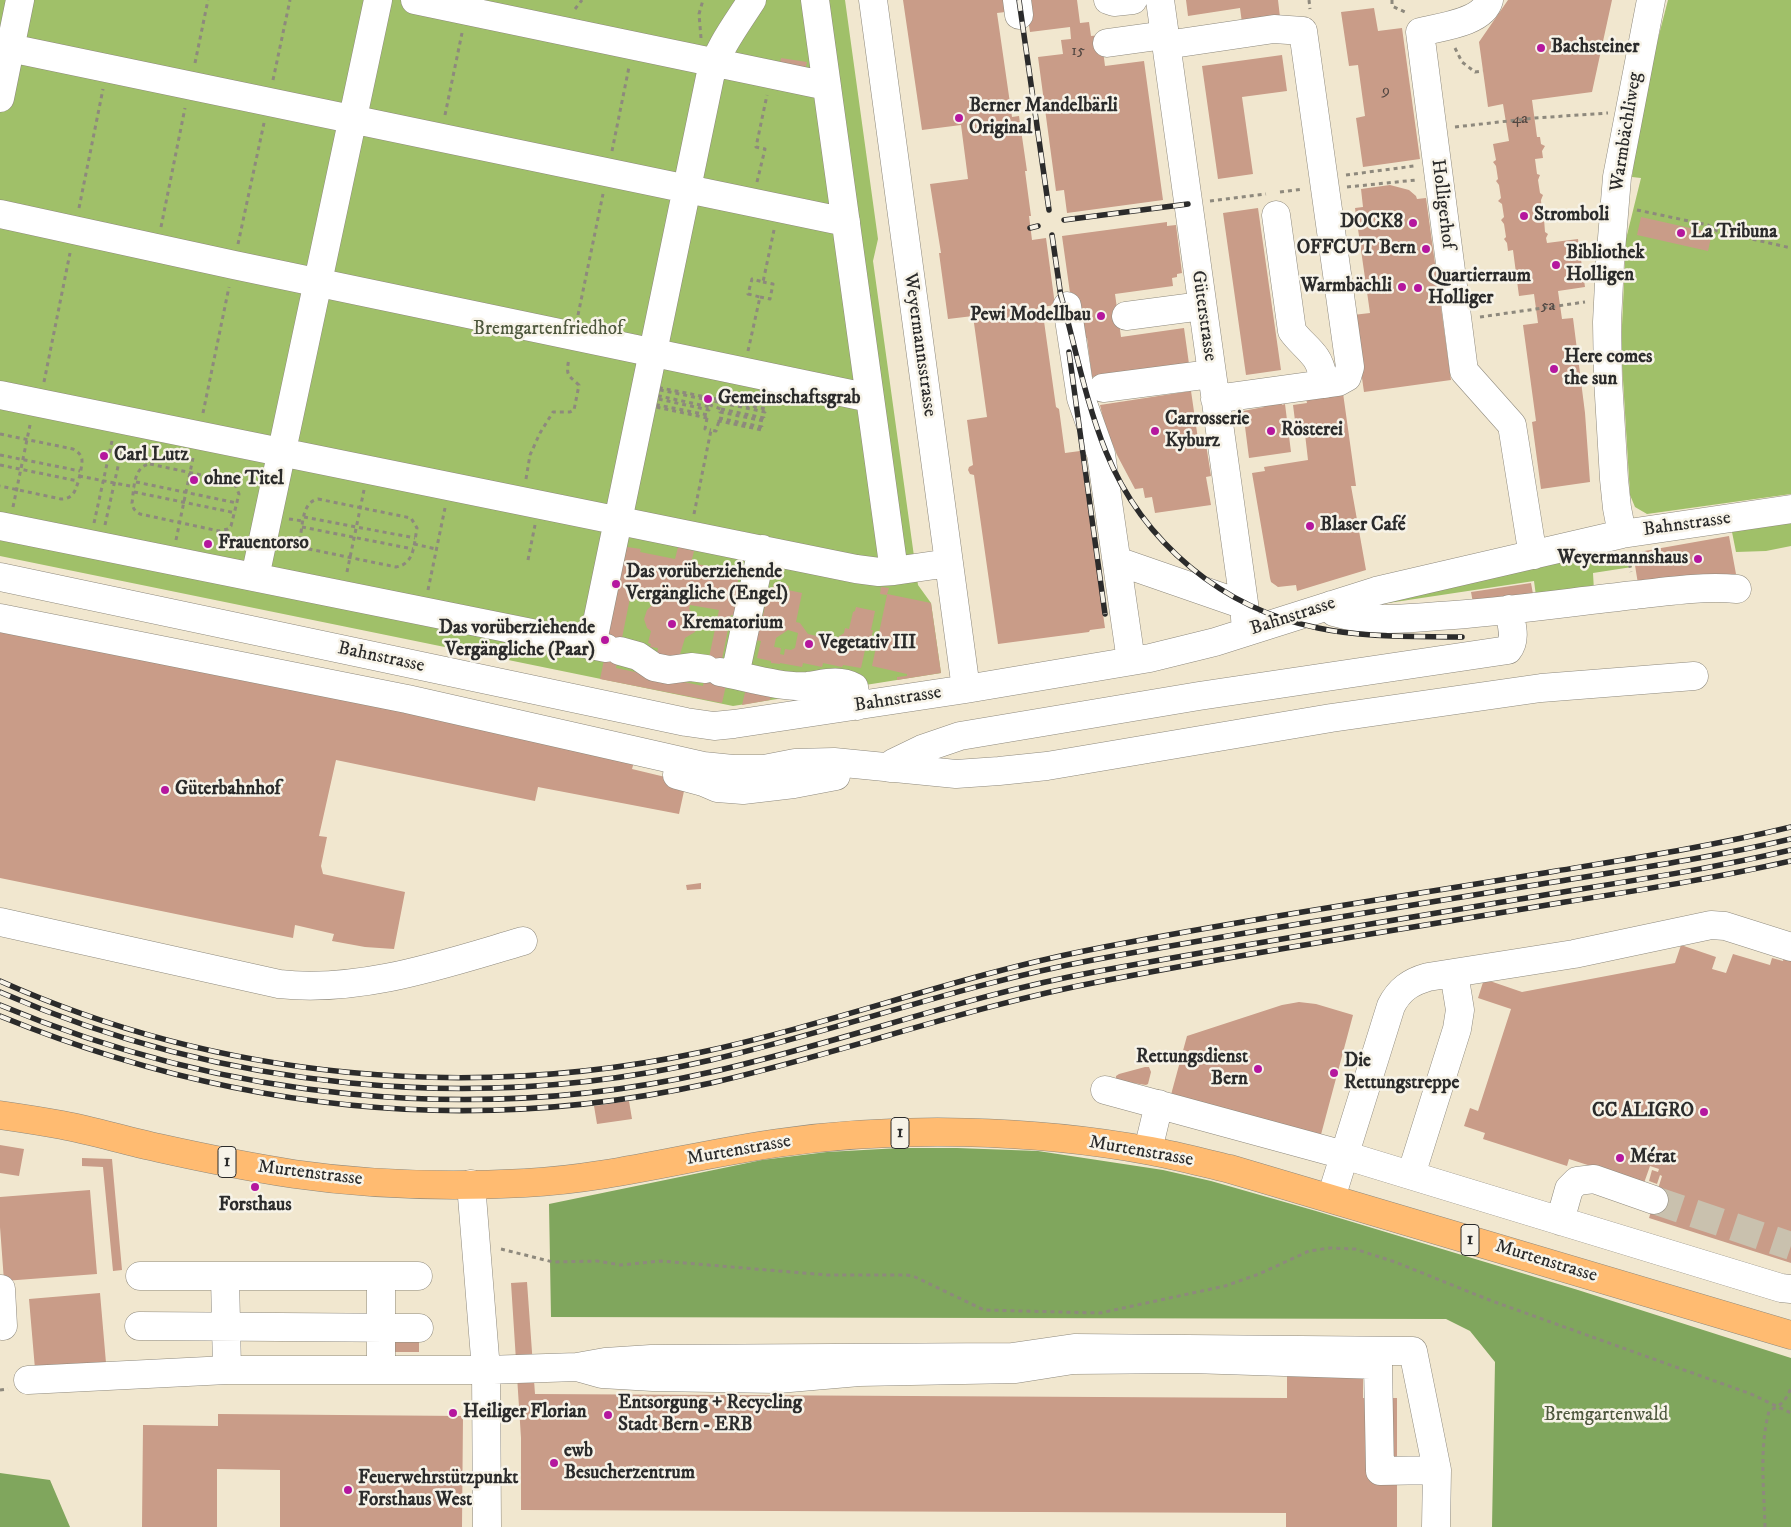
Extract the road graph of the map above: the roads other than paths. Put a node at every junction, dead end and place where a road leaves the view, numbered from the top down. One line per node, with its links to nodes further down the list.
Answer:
1 (20, 0): 14 (street)
2 (378, 0): 18 (street)
3 (415, 0): 15 (street)
4 (752, 0): 15 (street)
5 (816, 0): 16 (street)
6 (872, 0): 41 (street, Weyermannsstrasse)
7 (1108, 0): 8 (street)
8 (1133, 0)
9 (1160, 0): 12 (street, Güterstrasse)
10 (1488, 0): 39 (street, Holligerhof)
11 (1651, 0): 37 (street, Warmbächliweg)
12 (1166, 40): 13 (street); 25 (street, Güterstrasse); 28 (street)
13 (1107, 42)
14 (5, 47): 17 (street); 18 (street)
15 (714, 62): 16 (street); 19 (street)
16 (827, 86): 22 (street)
17 (0, 98)
18 (352, 120): 19 (street); 23 (street)
19 (686, 189): 22 (street); 27 (street)
20 (0, 214): 23 (street)
21 (1276, 215): 28 (street)
22 (846, 222): 32 (street)
23 (318, 281): 27 (street); 33 (street)
24 (1067, 306): 40 (street)
25 (1202, 306): 26 (street); 29 (street, Güterstrasse)
26 (1126, 316)
27 (653, 351): 32 (street); 35 (street)
28 (1325, 384): 29 (street)
29 (1213, 386): 30 (street); 47 (street, Güterstrasse)
30 (1103, 388)
31 (0, 395): 33 (street)
32 (870, 398): 42 (street)
33 (282, 452): 35 (street); 44 (street)
34 (1791, 509): 37 (street, Bahnstrasse)
35 (618, 521): 38 (street); 53 (street)
36 (4, 527): 44 (street)
37 (1625, 544): 39 (street, Bahnstrasse)
38 (762, 549): 42 (street); 56 (street)
39 (1534, 555): 48 (street, Bahnstrasse)
40 (1117, 560): 47 (street); 55 (street)
41 (949, 563): 42 (street); 58 (street, Weyermannsstrasse)
42 (894, 571)
43 (0, 577): 46 (street, Bahnstrasse)
44 (255, 577): 53 (street)
45 (1737, 589): 49 (street)
46 (58, 590): 51 (street); 54 (street, Bahnstrasse)
47 (1244, 605): 52 (street, Güterstrasse)
48 (1331, 605): 49 (street); 52 (street, Bahnstrasse)
49 (1509, 609): 63 (street)
50 (0, 618): 51 (street)
51 (51, 628): 59 (street)
52 (1246, 632): 55 (street, Bahnstrasse)
53 (606, 648): 56 (street)
54 (376, 657): 59 (street); 60 (street, Bahnstrasse)
55 (1130, 662): 58 (street, Bahnstrasse)
56 (720, 672): 61 (street)
57 (1694, 676): 63 (street)
58 (966, 689): 61 (street, Bahnstrasse)
59 (369, 692): 62 (street)
60 (616, 706): 61 (street, Bahnstrasse); 62 (street)
61 (857, 706)
62 (607, 744): 63 (street)
63 (890, 768)
64 (0, 922): 65 (street)
65 (523, 941)
66 (1791, 947): 67 (street)
67 (1454, 973): 74 (street); 75 (street)
68 (1105, 1090): 70 (street)
69 (0, 1095): 72 (main road, Murtenstrasse / 1)
70 (1159, 1104): 73 (street); 74 (street)
71 (0, 1115): 72 (main road, Murtenstrasse / 1)
72 (64, 1125): 76 (main road, Murtenstrasse / 1)
73 (1148, 1150): 76 (main road, Murtenstrasse / 1); 77 (main road, Murtenstrasse / 1)
74 (1344, 1155): 75 (street); 77 (street)
75 (1411, 1175): 79 (street)
76 (471, 1184): 94 (street)
77 (1330, 1198): 91 (main road, Murtenstrasse / 1)
78 (1654, 1200): 79 (street)
79 (1560, 1221): 84 (street)
80 (140, 1276): 81 (street)
81 (226, 1276): 82 (street); 88 (street)
82 (381, 1276): 83 (street); 89 (street)
83 (418, 1276)
84 (1791, 1288)
85 (1, 1289): 86 (street)
86 (3, 1326)
87 (139, 1326): 88 (street)
88 (226, 1326): 89 (street); 92 (street)
89 (381, 1328): 90 (street); 93 (street)
90 (419, 1328)
91 (1791, 1335)
92 (227, 1370): 93 (street); 96 (street)
93 (381, 1370): 94 (street)
94 (486, 1370): 95 (street); 98 (street)
95 (589, 1371): 97 (street); 97 (street)
96 (28, 1380)
97 (1436, 1470): 99 (street)
98 (487, 1527)
99 (1436, 1527)

